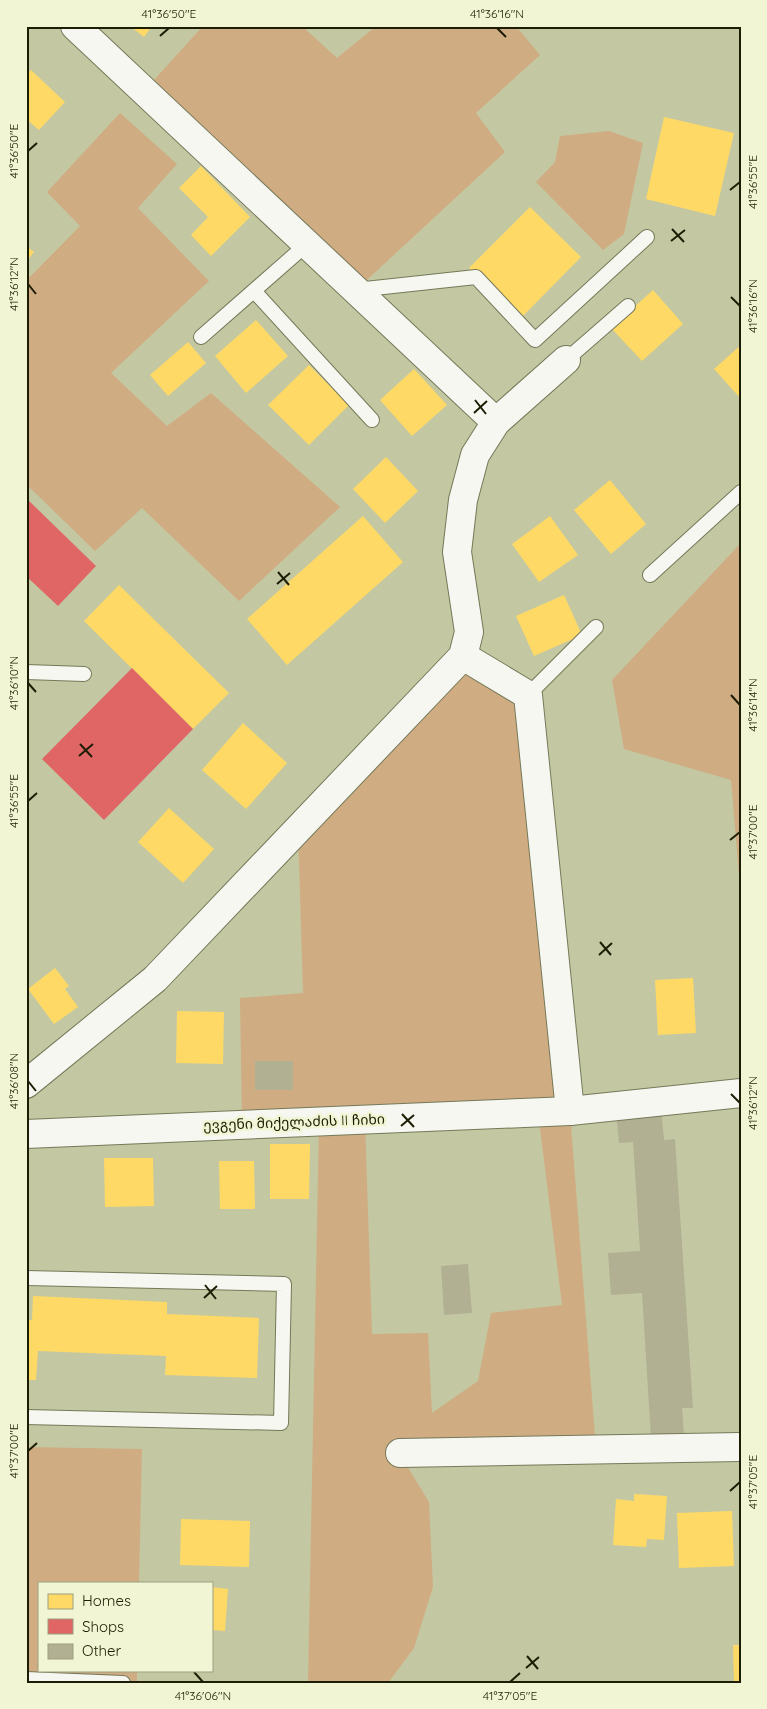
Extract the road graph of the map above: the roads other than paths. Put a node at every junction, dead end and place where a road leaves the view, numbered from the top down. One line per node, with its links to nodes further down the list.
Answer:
1 (75, 26): 3 (street)
2 (647, 237): 4 (lane)
3 (307, 244): 4 (street); 5 (lane)
4 (356, 290): 10 (street)
5 (254, 291): 7 (lane); 9 (lane)
6 (628, 306): 8 (lane)
7 (201, 337)
8 (566, 360): 10 (street)
9 (372, 420)
10 (496, 422): 14 (street)
11 (741, 492): 12 (lane)
12 (650, 575)
13 (596, 627): 17 (lane)
14 (463, 656): 17 (street); 18 (street)
15 (26, 672): 16 (lane)
16 (84, 674)
17 (528, 695): 20 (street)
18 (26, 1084)
19 (741, 1093): 20 (street, ევგენი მიქელაძის II ჩიხი)
20 (570, 1110): 21 (street, ევგენი მიქელაძის II ჩიხი)
21 (26, 1134)
22 (26, 1278): 23 (lane)
23 (26, 1417)
24 (741, 1447): 25 (street)
25 (400, 1453)
26 (26, 1679): 27 (lane)
27 (122, 1683)

